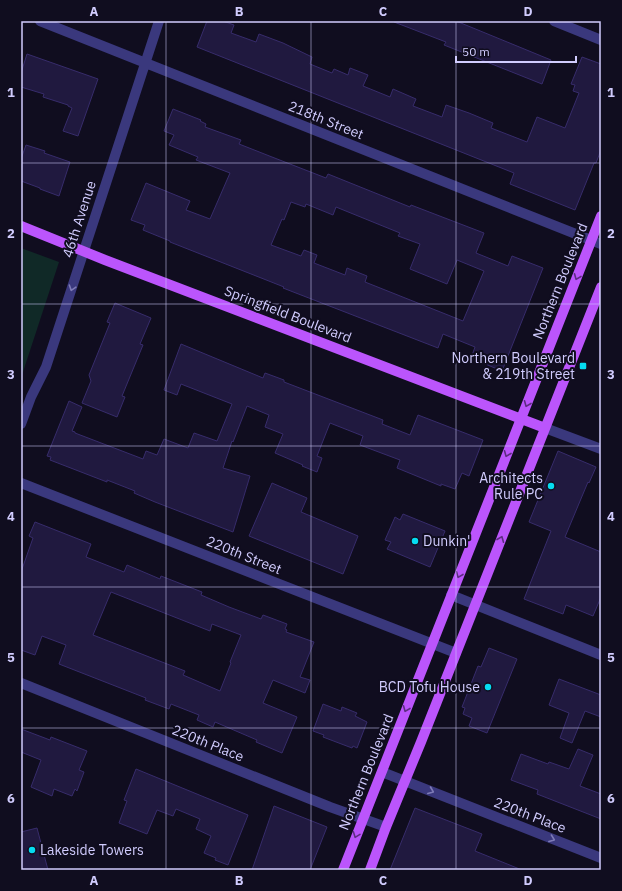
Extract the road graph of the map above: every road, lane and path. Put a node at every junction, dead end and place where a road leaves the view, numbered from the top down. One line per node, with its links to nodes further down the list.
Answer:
1 (40, 21): 5 (street, 218th Street)
2 (159, 21): 5 (street, 46th Avenue)
3 (554, 21): 4 (street)
4 (601, 40)
5 (145, 63): 8 (street, 218th Street); 9 (street, 46th Avenue)
6 (601, 216): 8 (main road, Northern Boulevard)
7 (21, 226): 9 (main road, Springfield Boulevard)
8 (596, 242): 11 (main road, Northern Boulevard, one-way to 11)
9 (83, 251): 11 (main road, Springfield Boulevard); 12 (street, 46th Avenue, one-way to 12)
10 (601, 287): 13 (main road)
11 (521, 418): 13 (main road, Springfield Boulevard); 16 (main road, Northern Boulevard, one-way to 16)
12 (21, 424)
13 (545, 428): 14 (street); 17 (main road, one-way to 13)
14 (601, 449)
15 (21, 483): 18 (street, 220th Street)
16 (451, 595): 17 (street); 18 (main road, Northern Boulevard)
17 (475, 605): 19 (main road); 20 (street)
18 (432, 644): 19 (street, 220th Street); 22 (main road, Northern Boulevard, one-way to 22)
19 (456, 653): 23 (main road)
20 (601, 655)
21 (21, 683): 24 (street, 220th Place)
22 (382, 772): 23 (street, 220th Place); 24 (main road, Northern Boulevard)
23 (405, 781): 25 (main road); 26 (street, 220th Place, one-way to 26)
24 (363, 819): 25 (street, 220th Place); 27 (main road, Northern Boulevard, one-way to 27)
25 (386, 827): 28 (main road)
26 (601, 858)
27 (343, 870)
28 (370, 870)

